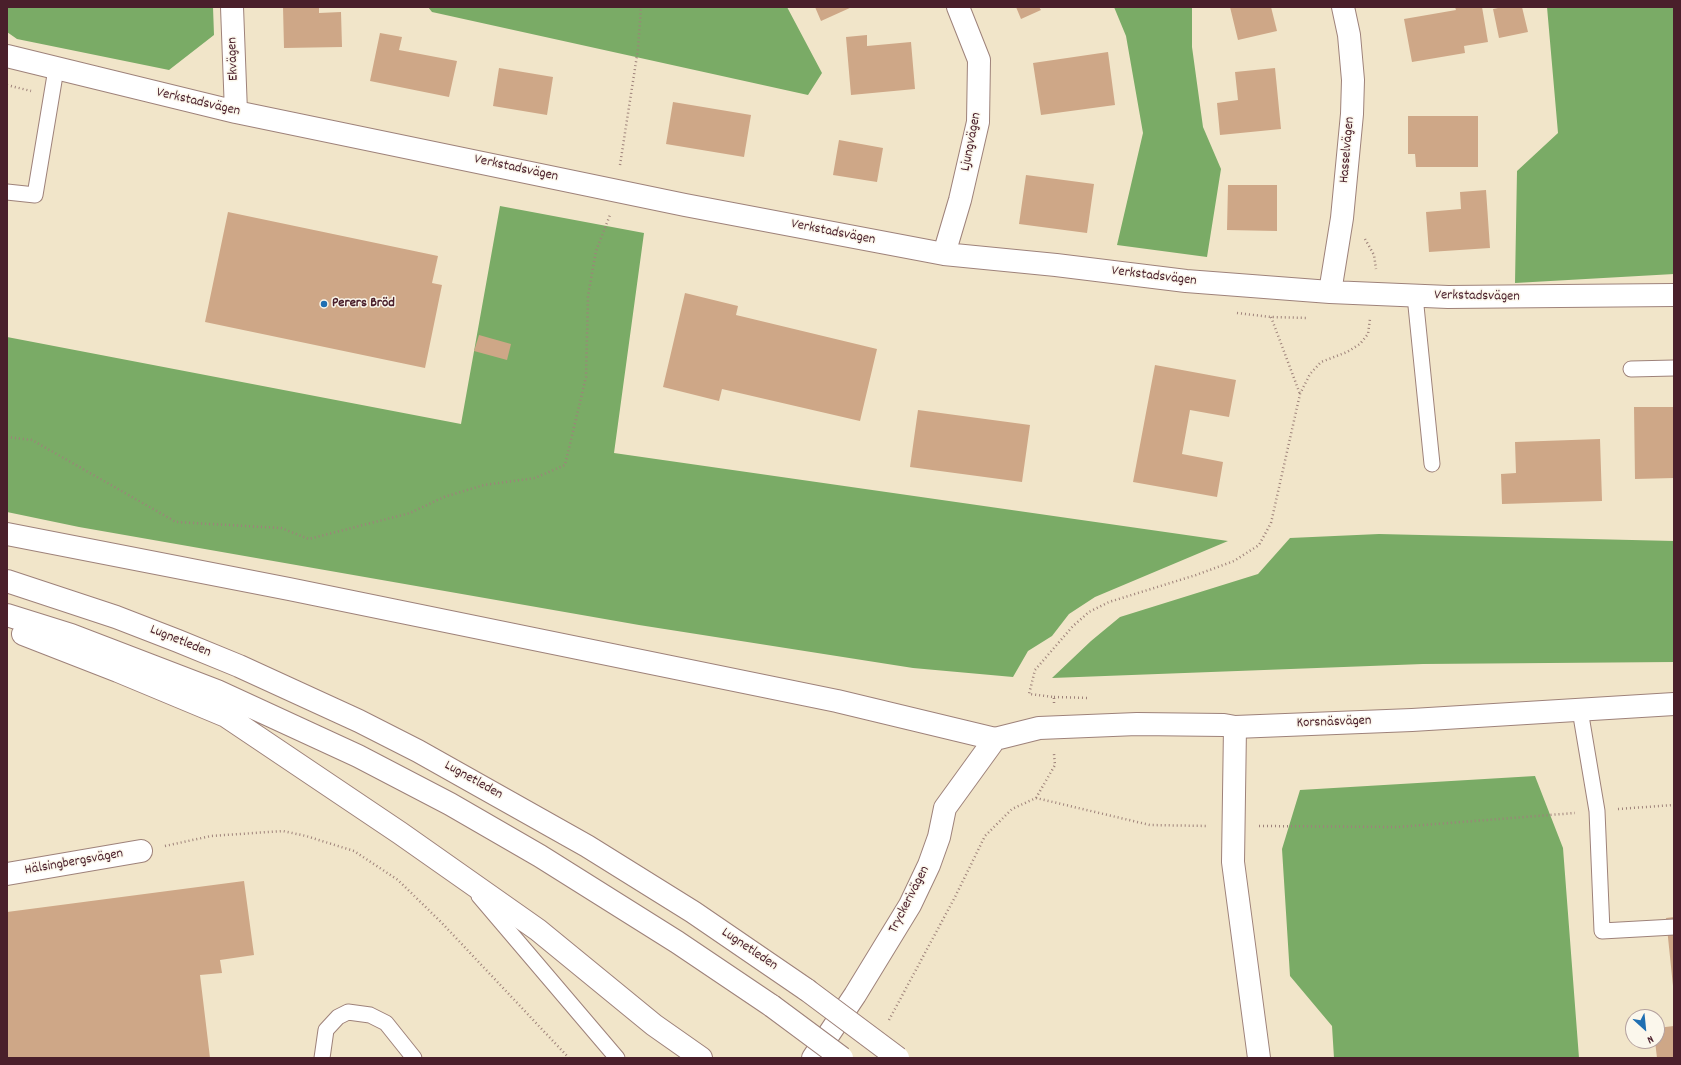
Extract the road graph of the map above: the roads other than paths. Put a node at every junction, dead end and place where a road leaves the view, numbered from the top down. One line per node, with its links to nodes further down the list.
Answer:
1 (232, 7): 6 (main road, Ekvägen)
2 (958, 7): 8 (main road, Ljungvägen)
3 (1343, 7): 9 (main road, Hasselvägen)
4 (7, 56): 5 (main road, Verkstadsvägen)
5 (56, 69): 6 (main road, Verkstadsvägen); 7 (lane)
6 (236, 112): 8 (main road, Verkstadsvägen)
7 (7, 192)
8 (944, 254): 9 (main road, Verkstadsvägen)
9 (1330, 292): 11 (main road, Verkstadsvägen)
10 (1674, 295): 11 (main road, Verkstadsvägen)
11 (1415, 296): 14 (lane)
12 (1674, 368): 13 (lane)
13 (1631, 369)
14 (1432, 464)
15 (7, 534): 22 (main road)
16 (7, 581): 33 (main road, Lugnetleden, bridge)
17 (7, 614): 32 (main road, bridge)
18 (7, 628): 25 (main road)
19 (1674, 704): 20 (main road, Korsnäsvägen)
20 (1580, 710): 21 (main road, Korsnäsvägen); 26 (lane)
21 (1236, 727): 22 (main road, Korsnäsvägen); 34 (main road)
22 (995, 739): 31 (main road, Tryckerivägen)
23 (141, 851): 24 (main road, Hälsingbergsvägen)
24 (7, 874)
25 (464, 878): 29 (lane); 30 (main road)
26 (1674, 927)
27 (322, 1058): 28 (lane)
28 (414, 1058)
29 (617, 1058)
30 (701, 1058)
31 (813, 1058)
32 (842, 1058)
33 (898, 1058)
34 (1259, 1058)

